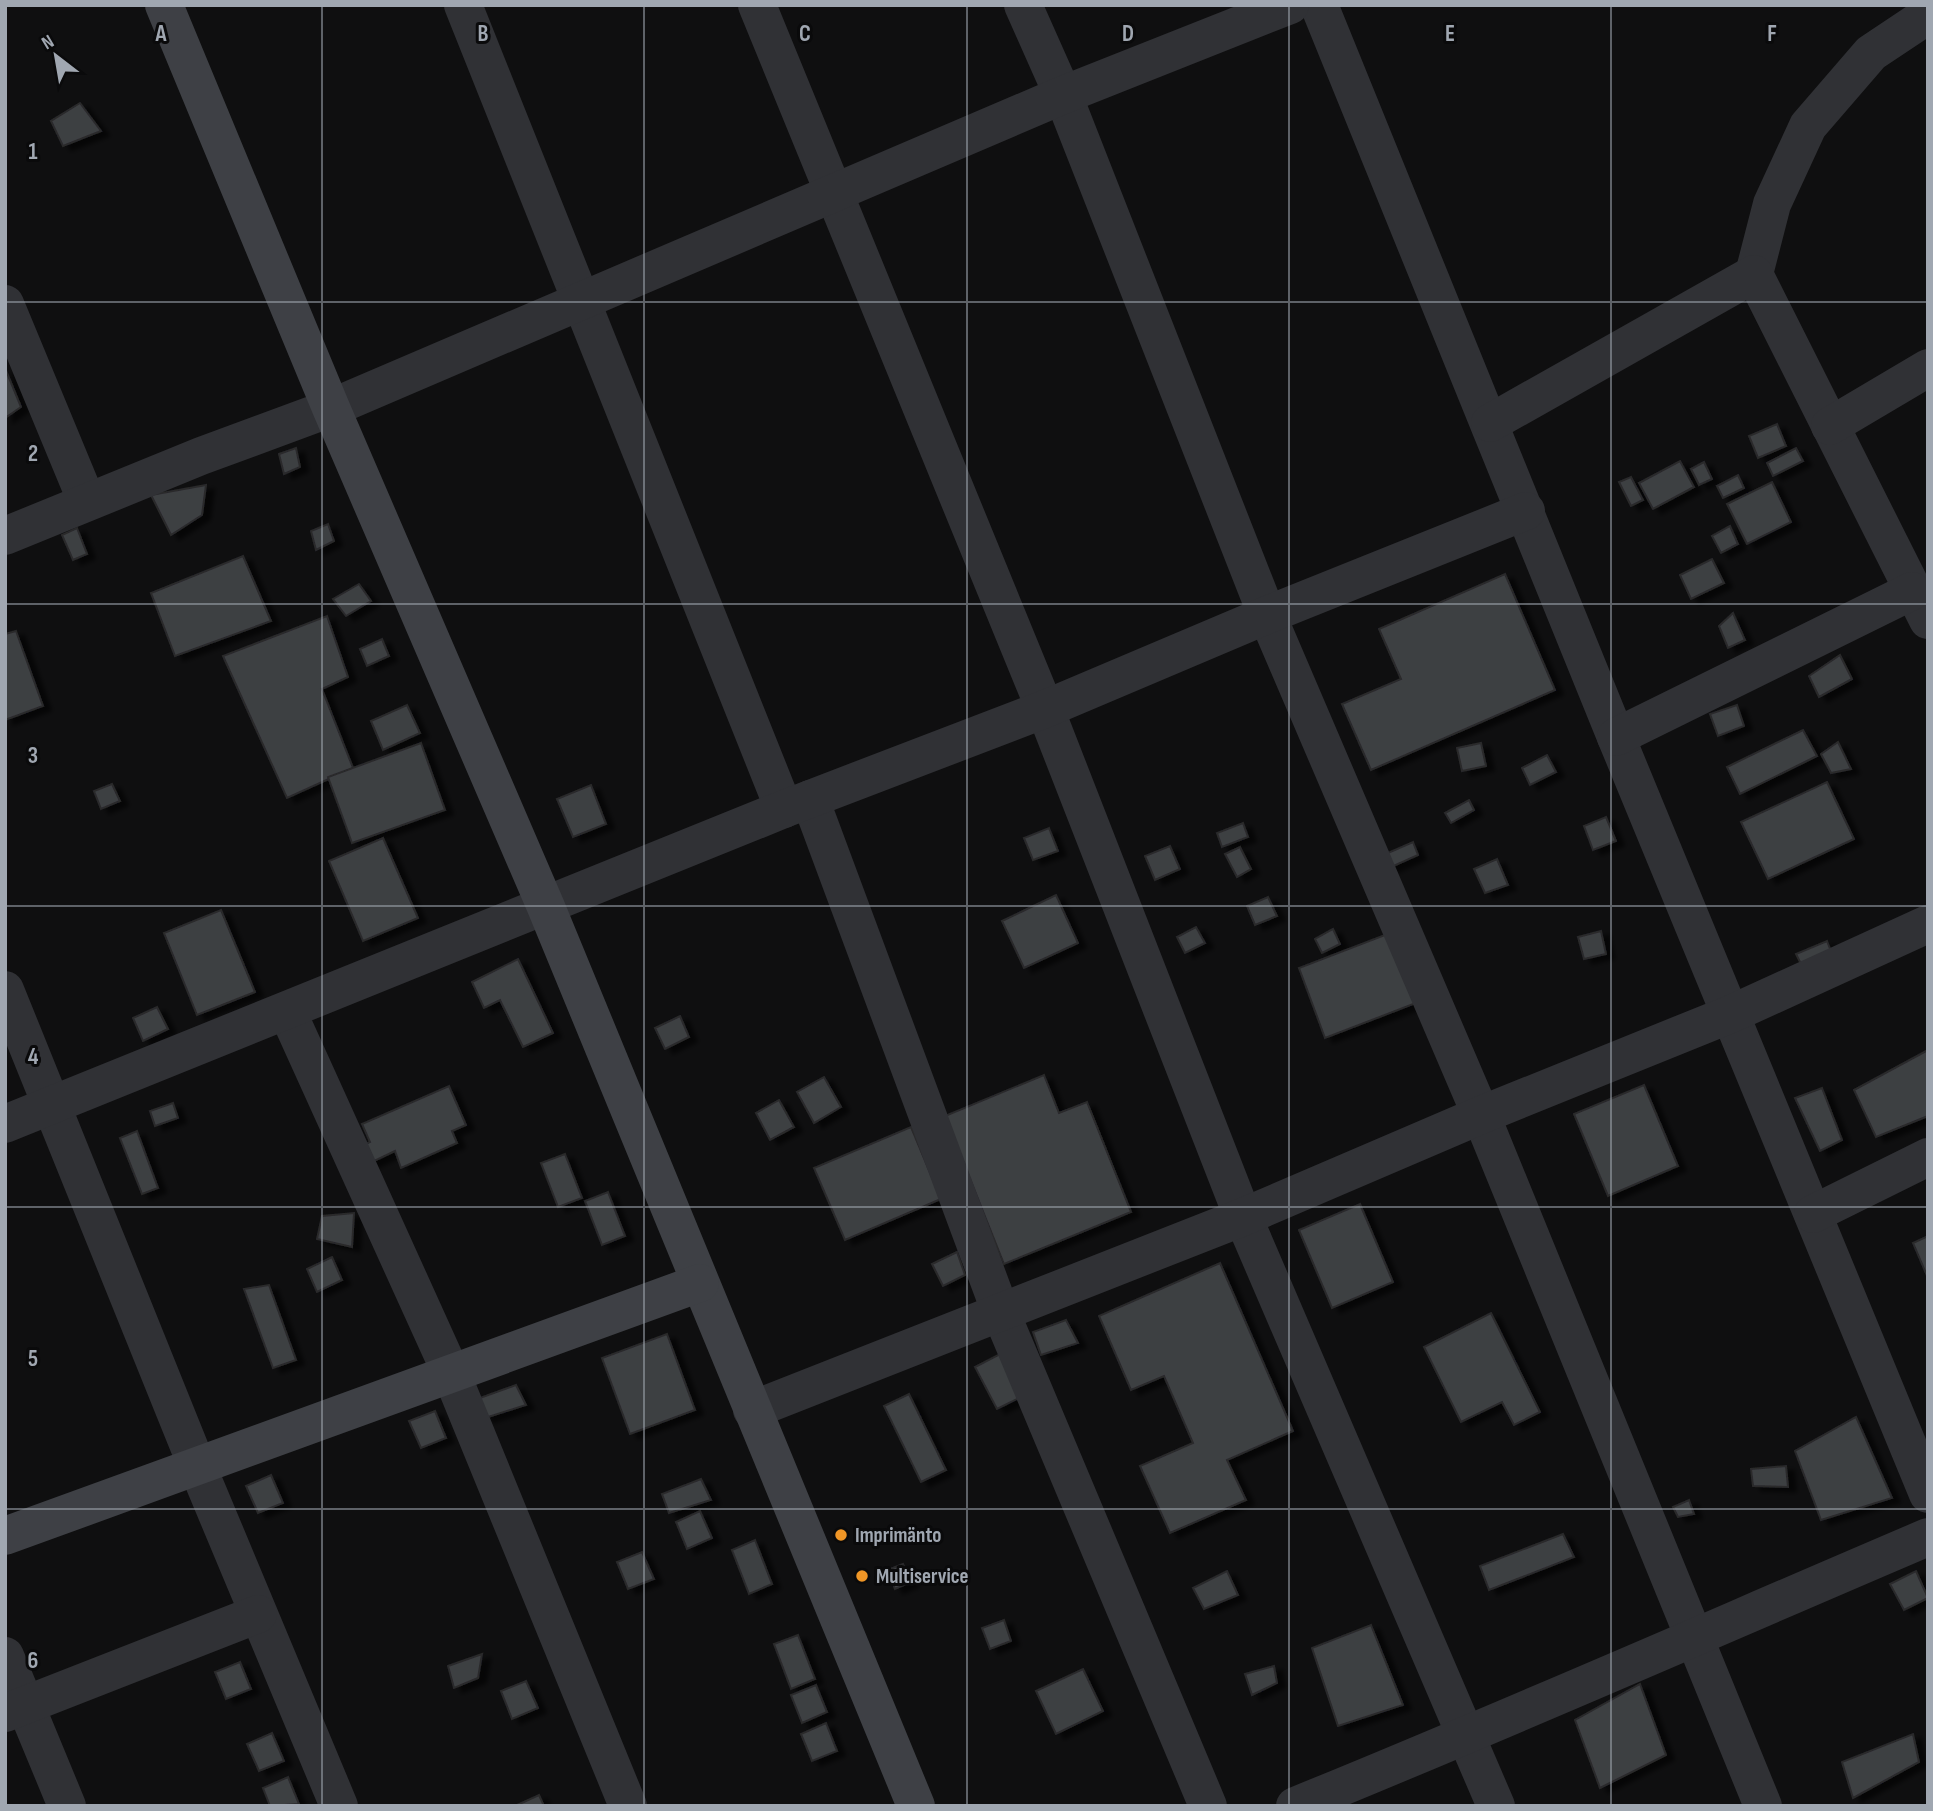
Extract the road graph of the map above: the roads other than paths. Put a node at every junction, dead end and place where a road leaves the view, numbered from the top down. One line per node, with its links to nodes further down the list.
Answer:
1 (164, 5): 14 (street)
2 (463, 5): 11 (street)
3 (757, 5): 9 (street)
4 (1023, 5): 8 (street)
5 (1290, 5): 8 (street)
6 (1319, 5): 15 (street)
7 (1928, 15): 10 (street)
8 (1063, 95): 9 (street); 21 (street)
9 (834, 194): 11 (street); 22 (street)
10 (1754, 274): 15 (street); 16 (street)
11 (583, 301): 14 (street); 24 (street)
12 (5, 304): 17 (street)
13 (1928, 368): 16 (street)
14 (331, 408): 17 (street); 25 (street)
15 (1490, 423): 18 (street)
16 (1830, 426): 20 (street)
17 (87, 502): 19 (street)
18 (1525, 511): 21 (street); 23 (street)
19 (5, 536)
20 (1920, 606): 23 (street)
21 (1267, 615): 22 (street); 31 (street)
22 (1045, 709): 24 (street); 35 (street)
23 (1616, 737): 29 (street)
24 (797, 804): 25 (street); 37 (street)
25 (546, 906): 28 (street); 36 (street)
26 (1928, 924): 29 (street)
27 (5, 990): 30 (street)
28 (287, 1012): 30 (street); 38 (street)
29 (1731, 1014): 31 (street); 34 (street)
30 (52, 1106): 32 (street); 40 (street)
31 (1481, 1115): 35 (street); 45 (street)
32 (5, 1124)
33 (1928, 1157): 34 (street)
34 (1813, 1214): 41 (street)
35 (1243, 1217): 37 (street); 48 (street)
36 (700, 1283): 38 (street); 39 (street)
37 (1001, 1313): 39 (street); 53 (street)
38 (452, 1373): 40 (street); 51 (street)
39 (752, 1410): 52 (street)
40 (197, 1466): 42 (street); 44 (street)
41 (1928, 1494)
42 (5, 1536)
43 (1928, 1538): 45 (street)
44 (258, 1614): 47 (street); 50 (street)
45 (1694, 1636): 48 (street); 56 (street)
46 (5, 1656): 47 (street)
47 (15, 1709): 49 (street)
48 (1467, 1736): 54 (street); 55 (street)
49 (67, 1806)
50 (339, 1806)
51 (628, 1806)
52 (916, 1806)
53 (1208, 1806)
54 (1295, 1806)
55 (1496, 1806)
56 (1763, 1806)

